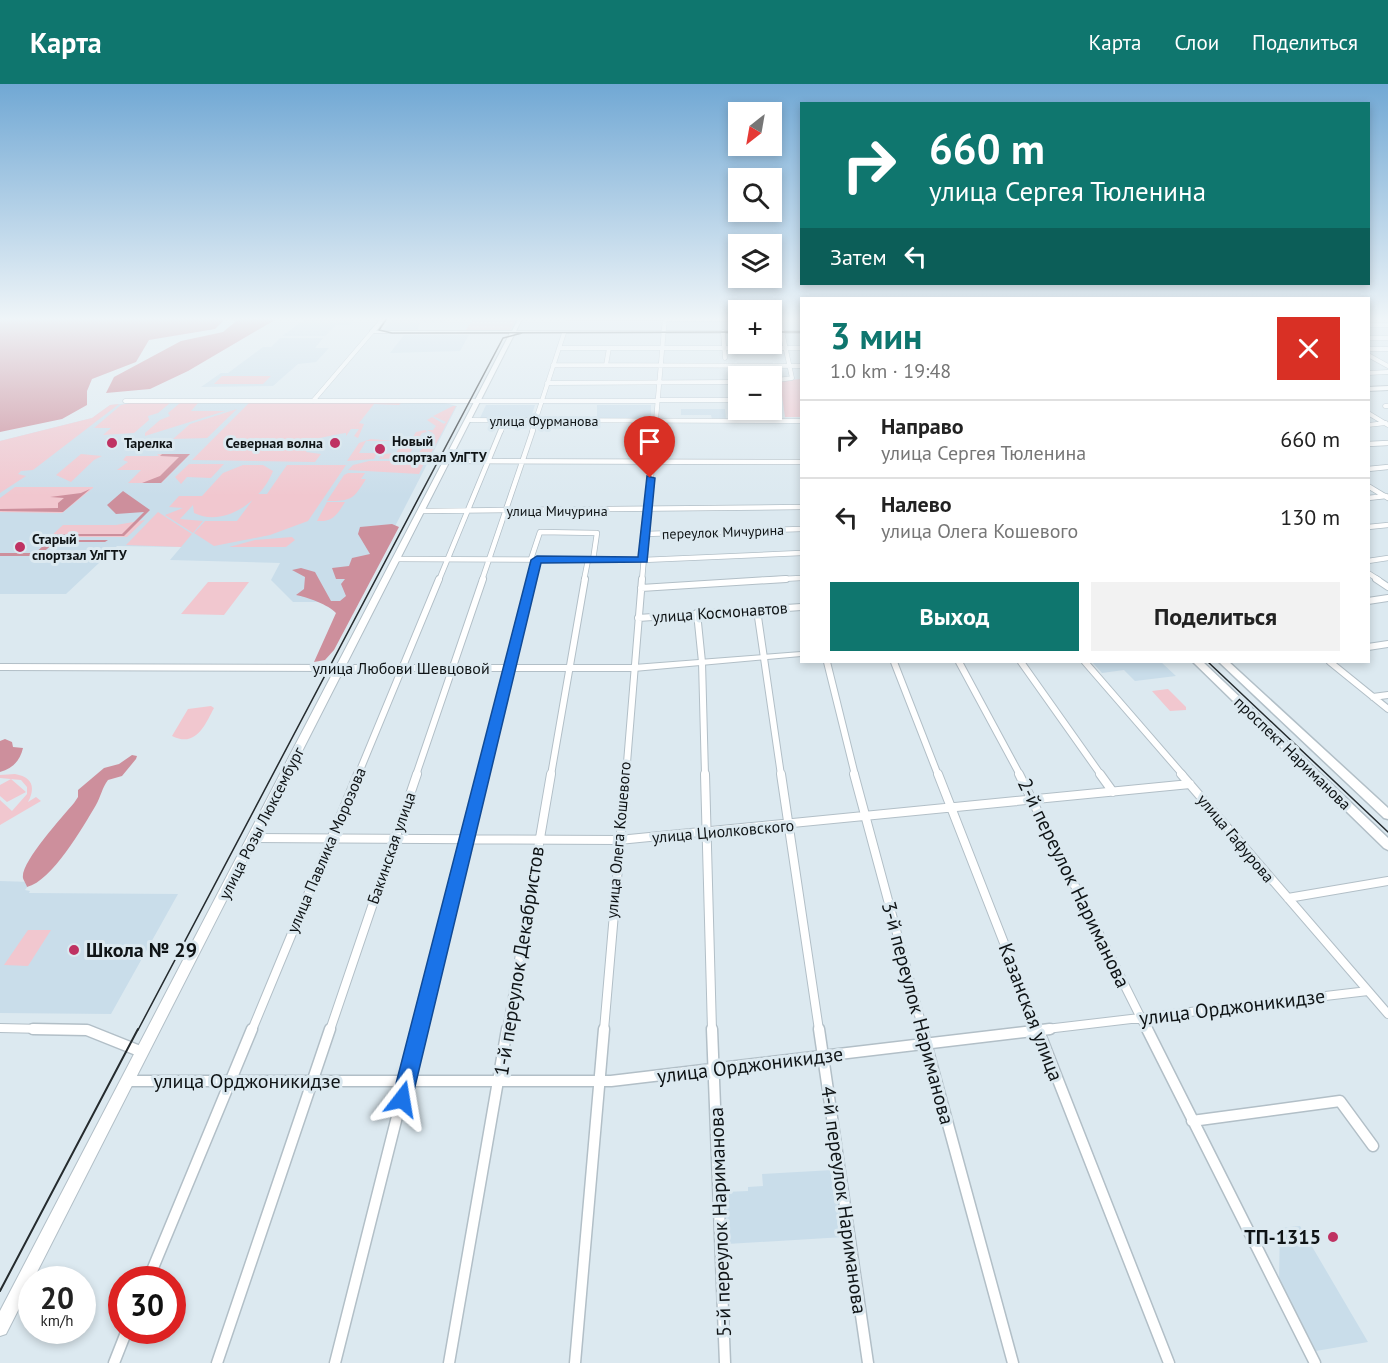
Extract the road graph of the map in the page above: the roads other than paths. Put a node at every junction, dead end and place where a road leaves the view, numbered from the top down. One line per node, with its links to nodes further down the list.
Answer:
1 (334, 377): 13 (street)
2 (490, 377): 14 (main road, улица Розы Люксембург)
3 (549, 377): 7 (street, Бакинская улица)
4 (659, 377): 5 (street, улица Олега Кошевого)
5 (658, 382): 6 (street); 7 (street); 10 (street, улица Олега Кошевого)
6 (728, 382)
7 (547, 383): 15 (street, Бакинская улица)
8 (1388, 388): 9 (main road)
9 (1370, 389)
10 (657, 400): 11 (street); 15 (street); 20 (street, улица Олега Кошевого)
11 (728, 400)
12 (125, 401): 13 (street)
13 (313, 401): 14 (street)
14 (478, 401): 15 (street); 17 (main road, улица Розы Люксембург)
15 (541, 401): 19 (street, Бакинская улица)
16 (1370, 414): 23 (street)
17 (468, 420): 18 (street, улица Фурманова); 26 (main road, улица Розы Люксембург)
18 (505, 421): 19 (street, улица Фурманова); 27 (street, улица Павлика Морозова)
19 (535, 421): 20 (street, улица Фурманова); 28 (street, Бакинская улица)
20 (655, 421): 21 (street, улица Фурманова); 29 (street, улица Олега Кошевого)
21 (800, 421)
22 (1370, 424): 23 (street)
23 (1387, 424)
24 (1388, 443): 25 (street)
25 (1370, 444)
26 (447, 461): 27 (street); 38 (main road, улица Розы Люксембург)
27 (489, 461): 28 (street); 39 (street, улица Павлика Морозова)
28 (523, 461): 29 (street); 40 (street, Бакинская улица)
29 (651, 461): 30 (street); 37 (street, улица Олега Кошевого)
30 (800, 462)
31 (1388, 467): 32 (street)
32 (1370, 468)
33 (1370, 487): 34 (street)
34 (1387, 496): 35 (street)
35 (1370, 498)
36 (800, 507): 37 (street, улица Мичурина)
37 (648, 510): 40 (street, улица Мичурина); 44 (street, улица Олега Кошевого)
38 (422, 511): 39 (street, улица Мичурина); 47 (main road, улица Розы Люксембург)
39 (468, 511): 40 (street, улица Мичурина); 48 (street, улица Павлика Морозова)
40 (505, 511): 49 (street, Бакинская улица)
41 (1388, 525): 42 (street)
42 (1370, 527)
43 (800, 529): 44 (street, переулок Мичурина)
44 (645, 534): 52 (street, улица Олега Кошевого)
45 (800, 553): 52 (street)
46 (1388, 558): 53 (street)
47 (397, 559): 48 (street); 78 (main road, улица Розы Люксембург)
48 (447, 559): 49 (street); 79 (street, улица Павлика Морозова)
49 (488, 559): 50 (street); 80 (street, Бакинская улица)
50 (534, 559): 51 (street); 51 (street, 1-й переулок Декабристов); 81 (street)
51 (590, 560): 52 (street); 82 (street, 1-й переулок Декабристов)
52 (643, 560): 57 (street, улица Олега Кошевого)
53 (1370, 561)
54 (1370, 574): 56 (street)
55 (800, 578): 57 (street)
56 (1388, 587)
57 (641, 588): 63 (street, улица Олега Кошевого)
58 (1388, 598): 59 (street)
59 (1370, 601)
60 (800, 607): 61 (street, улица Космонавтов)
61 (756, 610): 62 (street, улица Космонавтов); 67 (street, 4-й переулок Нариманова)
62 (697, 614): 63 (street, улица Космонавтов); 68 (street, 5-й переулок Нариманова)
63 (638, 618): 83 (street, улица Олега Кошевого)
64 (1388, 644): 65 (street)
65 (1370, 647)
66 (800, 654): 67 (main road, улица Любови Шевцовой)
67 (764, 657): 68 (main road, улица Любови Шевцовой); 93 (street, 4-й переулок Нариманова)
68 (702, 662): 83 (main road, улица Любови Шевцовой); 94 (street, 5-й переулок Нариманова)
69 (827, 663): 92 (street, 3-й переулок Нариманова)
70 (894, 663): 90 (street, Казанская улица)
71 (960, 663): 89 (street, 2-й переулок Нариманова)
72 (1022, 663): 88 (street)
73 (1086, 663): 87 (street, улица Гафурова)
74 (1199, 663): 101 (main road, проспект Нариманова)
75 (1225, 663): 91 (main road, проспект Нариманова)
76 (1331, 663): 85 (street)
77 (0, 667): 78 (street, улица Любови Шевцовой)
78 (342, 668): 79 (main road, улица Любови Шевцовой); 95 (main road, улица Розы Люксембург)
79 (402, 668): 80 (main road, улица Любови Шевцовой); 96 (street, улица Павлика Морозова)
80 (453, 668): 81 (main road, улица Любови Шевцовой); 97 (street, Бакинская улица)
81 (511, 668): 82 (main road, улица Любови Шевцовой); 98 (street)
82 (570, 668): 83 (main road, улица Любови Шевцовой); 99 (street, 1-й переулок Декабристов)
83 (634, 668): 100 (street, улица Олега Кошевого)
84 (1388, 694): 85 (street)
85 (1373, 697): 86 (street)
86 (1388, 709)
87 (1190, 784): 88 (street, улица Циолковского); 103 (street, улица Гафурова)
88 (1113, 792): 89 (street, улица Циолковского)
89 (1034, 800): 90 (street, улица Циолковского); 106 (street, 2-й переулок Нариманова)
90 (951, 808): 92 (street, улица Циолковского); 108 (street, Казанская улица)
91 (1388, 815)
92 (865, 817): 93 (street, улица Циолковского); 109 (street, 3-й переулок Нариманова)
93 (788, 825): 94 (street, улица Циолковского); 111 (street, 4-й переулок Нариманова)
94 (707, 833): 100 (street, улица Циолковского); 112 (street, 5-й переулок Нариманова)
95 (253, 838): 96 (street, улица Циолковского); 110 (main road, улица Розы Люксембург)
96 (331, 839): 97 (street, улица Циолковского); 114 (street, улица Павлика Морозова)
97 (393, 839): 98 (street, улица Циолковского); 115 (street, Бакинская улица)
98 (466, 839): 99 (street, улица Циолковского); 116 (street)
99 (538, 840): 100 (street, улица Циолковского); 117 (street, 1-й переулок Декабристов)
100 (619, 840): 118 (street, улица Олега Кошевого)
101 (1388, 845)
102 (1388, 881): 103 (street)
103 (1288, 898): 104 (street, улица Гафурова)
104 (1368, 991): 105 (street, улица Гафурова); 106 (street, улица Орджоникидзе)
105 (1388, 1014)
106 (1141, 1018): 108 (street, улица Орджоникидзе); 119 (street, 2-й переулок Нариманова)
107 (0, 1028): 110 (street, улица Орджоникидзе)
108 (1038, 1030): 109 (street, улица Орджоникидзе); 132 (street, Казанская улица)
109 (926, 1044): 111 (street, улица Орджоникидзе); 131 (street, 3-й переулок Нариманова)
110 (142, 1052): 113 (main road, улица Розы Люксембург)
111 (823, 1056): 112 (street, улица Орджоникидзе); 130 (street, 4-й переулок Нариманова)
112 (714, 1069): 118 (street, улица Орджоникидзе); 129 (street, 5-й переулок Нариманова)
113 (128, 1081): 114 (street, улица Орджоникидзе); 122 (main road, улица Розы Люксембург)
114 (229, 1081): 115 (street, улица Орджоникидзе); 121 (street, улица Павлика Морозова)
115 (313, 1081): 116 (street, улица Орджоникидзе); 125 (street, Бакинская улица)
116 (407, 1081): 117 (street, улица Орджоникидзе); 126 (street)
117 (499, 1081): 118 (street, улица Орджоникидзе); 127 (street, 1-й переулок Декабристов)
118 (599, 1081): 128 (street, улица Олега Кошевого)
119 (1192, 1121): 120 (street); 133 (street, 2-й переулок Нариманова)
120 (1373, 1146)
121 (154, 1266)
122 (0, 1328)
123 (121, 1344): 124 (street)
124 (114, 1363)
125 (217, 1363)
126 (335, 1363)
127 (449, 1363)
128 (575, 1363)
129 (725, 1363)
130 (868, 1363)
131 (1014, 1363)
132 (1169, 1363)
133 (1315, 1363)

